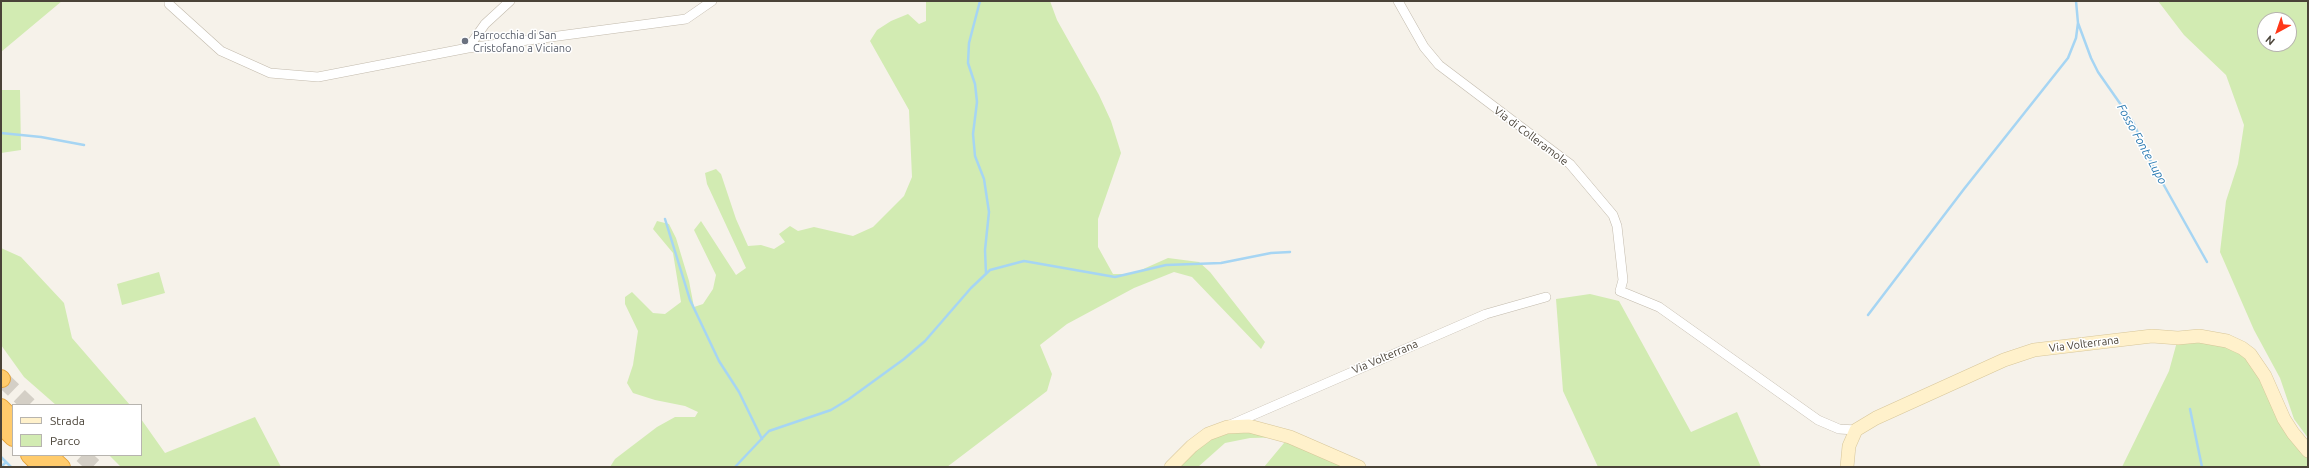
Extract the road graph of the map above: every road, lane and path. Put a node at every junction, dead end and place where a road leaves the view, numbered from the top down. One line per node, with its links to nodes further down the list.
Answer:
1 (169, 1): 5 (street)
2 (510, 1): 5 (street)
3 (712, 1): 5 (street)
4 (1398, 1): 11 (street, Via di Colleramole)
5 (468, 48)
6 (1546, 297): 10 (street, Via Volterrana)
7 (1, 407): 8 (highway)
8 (12, 418)
9 (1, 426): 12 (highway)
10 (1227, 427): 18 (main road, Via Volterrana); 19 (main road, Via Volterrana)
11 (1856, 430): 13 (main road, Via Volterrana); 20 (main road)
12 (12, 437)
13 (2308, 451)
14 (30, 456): 16 (highway)
15 (50, 456): 17 (highway)
16 (41, 467)
17 (62, 467)
18 (1171, 467)
19 (1360, 467)
20 (1847, 467)

